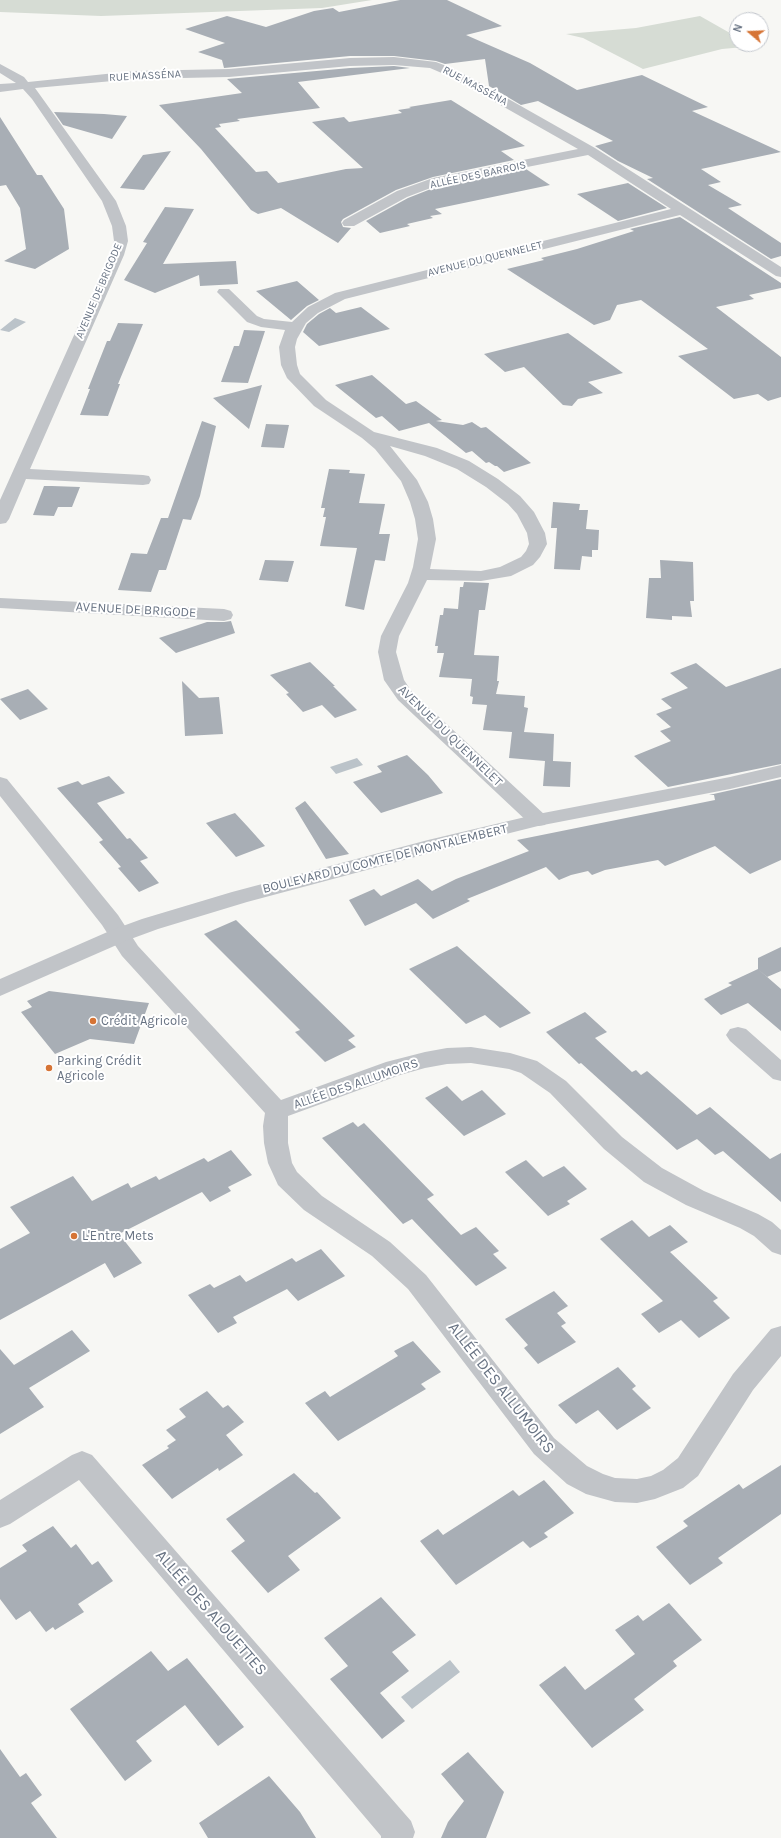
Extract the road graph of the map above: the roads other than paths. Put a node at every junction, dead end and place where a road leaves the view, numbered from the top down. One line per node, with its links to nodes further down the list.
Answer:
1 (0, 68): 2 (street, AVENUE DE BRIGODE)
2 (28, 87): 3 (street, RUE MASSÉNA); 4 (street, RUE MASSÉNA); 13 (street, AVENUE DE BRIGODE)
3 (478, 87): 5 (street); 6 (street, RUE MASSÉNA)
4 (0, 88)
5 (460, 90)
6 (590, 151): 7 (street, RUE MASSÉNA); 8 (street, ALLÉE DES BARROIS)
7 (683, 210): 9 (street, RUE MASSÉNA); 11 (street, AVENUE DU QUENNELET)
8 (349, 223)
9 (781, 273)
10 (224, 292): 11 (street)
11 (296, 326): 12 (street, AVENUE DU QUENNELET)
12 (368, 435): 16 (street, AVENUE DU QUENNELET); 16 (street, AVENUE DU QUENNELET)
13 (20, 474): 14 (street); 15 (street, AVENUE DE BRIGODE)
14 (143, 480)
15 (0, 519)
16 (420, 574): 21 (street, AVENUE DU QUENNELET)
17 (0, 603): 18 (street, AVENUE DE BRIGODE)
18 (224, 615)
19 (781, 771): 21 (street, BOULEVARD DU COMTE DE MONTALEMBERT)
20 (0, 782): 22 (street)
21 (538, 820): 22 (street, BOULEVARD DU COMTE DE MONTALEMBERT)
22 (120, 935): 23 (street, BOULEVARD DU COMTE DE MONTALEMBERT); 26 (street, ALLÉE DES ALLUMOIRS)
23 (0, 988)
24 (738, 1035): 25 (street)
25 (781, 1073)
26 (278, 1110): 27 (street, ALLÉE DES ALLUMOIRS); 28 (street, ALLÉE DES ALLUMOIRS)
27 (781, 1245)
28 (781, 1337)
29 (0, 1515): 30 (street, ALLÉE DES ALOUETTES)
30 (397, 1838)

